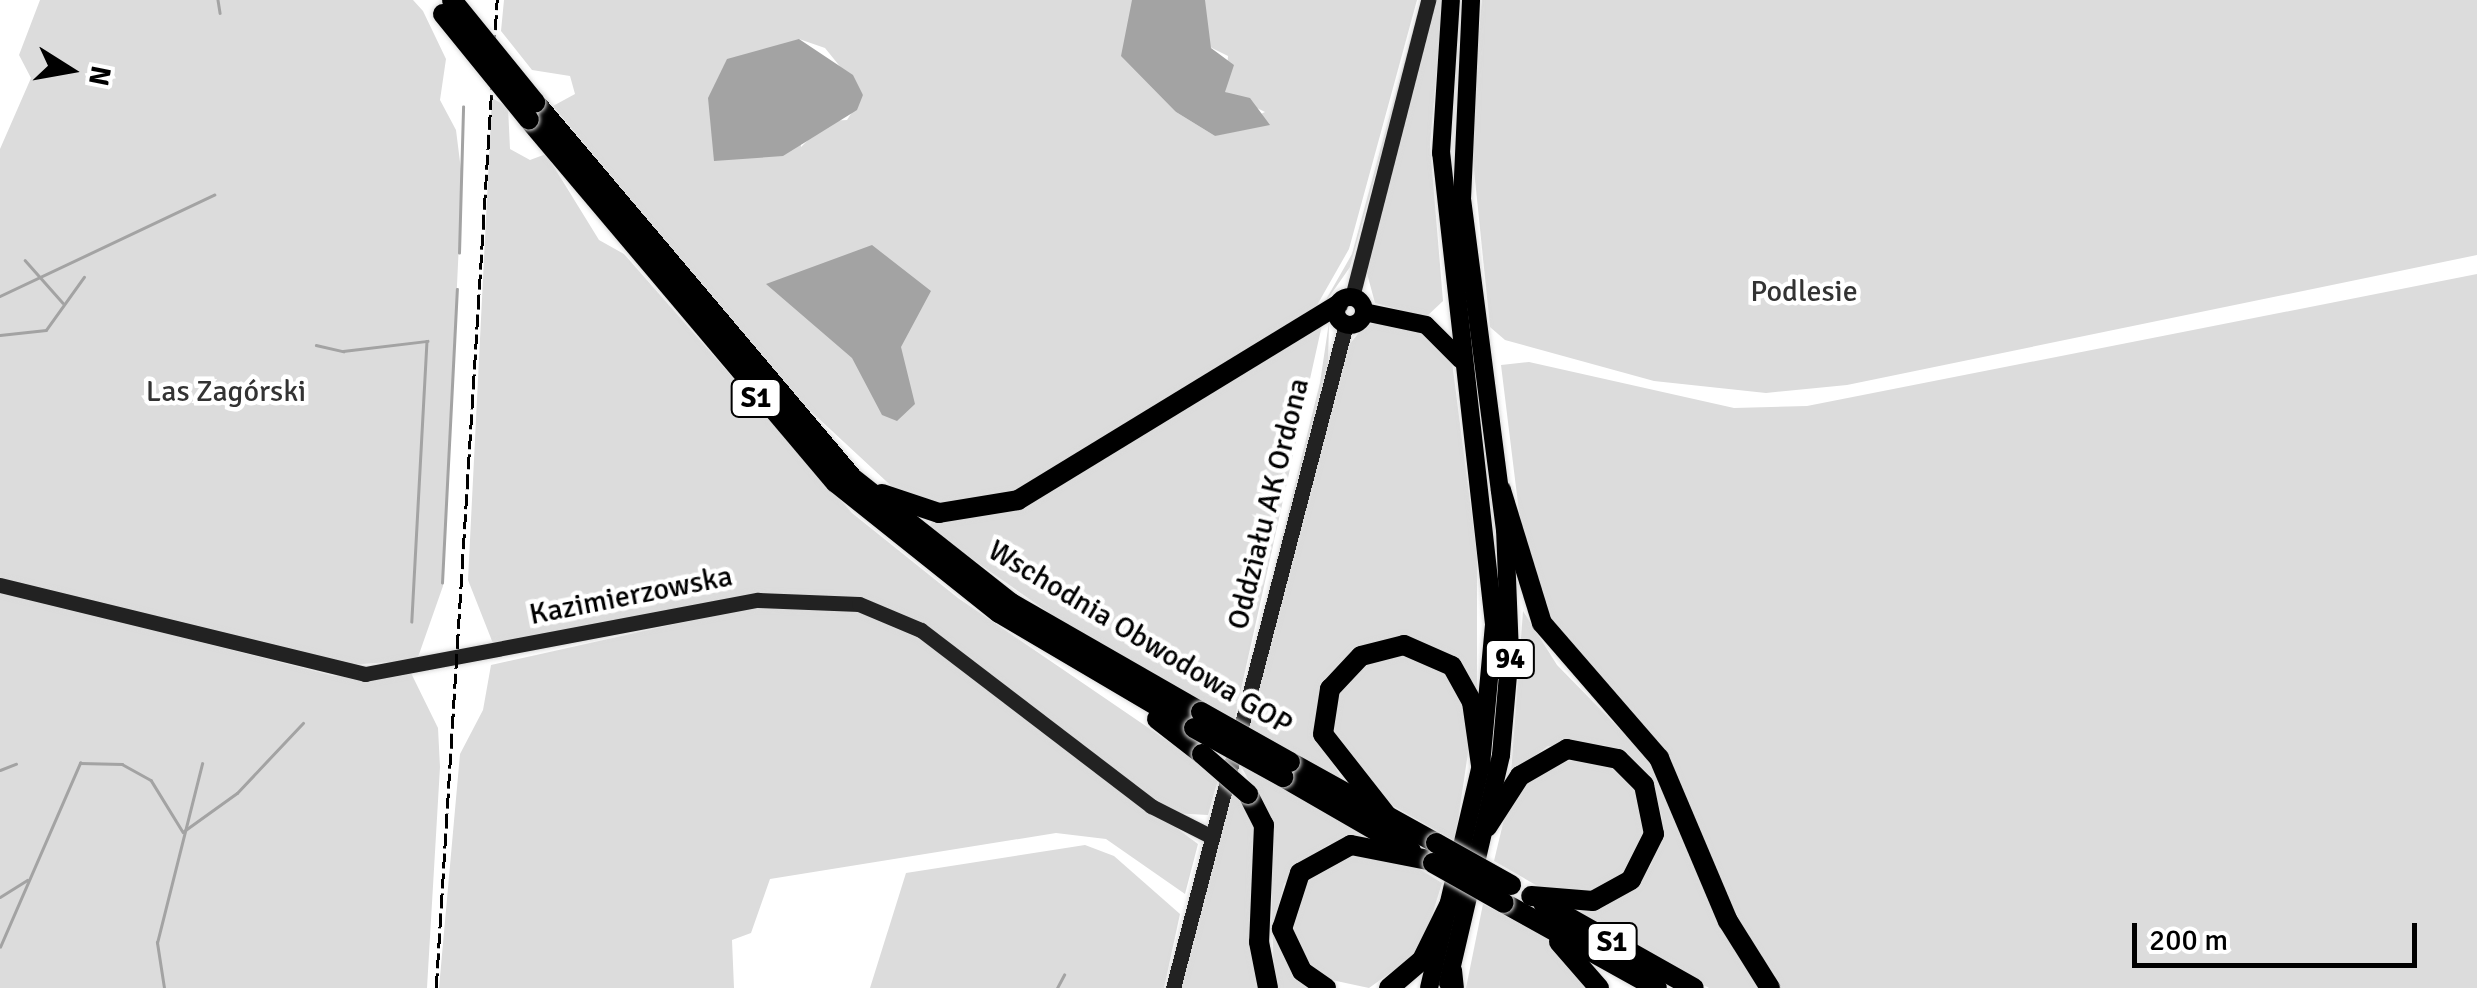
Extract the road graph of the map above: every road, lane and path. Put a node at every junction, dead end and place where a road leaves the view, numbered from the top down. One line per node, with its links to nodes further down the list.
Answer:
1 (1428, 0): 7 (street, Oddziału AK Ordona)
2 (1451, 0): 6 (main road, 94)
3 (1472, 0): 11 (main road, 94)
4 (442, 4): 5 (highway, Wschodnia Obwodowa GOP / S1, bridge)
5 (532, 111): 10 (highway, Wschodnia Obwodowa GOP / S1); 13 (highway, Wschodnia Obwodowa GOP / S1)
6 (1454, 286): 8 (main road); 9 (main road, 94)
7 (1350, 310): 8 (main road); 10 (highway); 19 (street, Oddziału AK Ordona)
8 (1426, 325): 9 (main road)
9 (1464, 366): 15 (main road, 94)
10 (854, 478): 14 (highway, Wschodnia Obwodowa GOP / S1)
11 (1501, 490): 18 (main road, 94); 34 (highway)
12 (0, 585): 19 (street, Kazimierzowska)
13 (1131, 692): 14 (highway, Wschodnia Obwodowa GOP / S1); 27 (highway, bridge)
14 (1198, 720): 16 (highway, Wschodnia Obwodowa GOP / S1, bridge)
15 (1482, 765): 17 (highway); 23 (main road, 94)
16 (1287, 770): 17 (highway, Wschodnia Obwodowa GOP / S1); 20 (highway, Wschodnia Obwodowa GOP / S1)
17 (1388, 816): 20 (highway, Wschodnia Obwodowa GOP / S1)
18 (1487, 827): 22 (highway); 25 (main road, 94)
19 (1212, 837): 26 (street, Oddziału AK Ordona)
20 (1432, 855): 21 (highway, Wschodnia Obwodowa GOP / S1, bridge); 28 (highway)
21 (1508, 894): 22 (highway, Wschodnia Obwodowa GOP / S1); 24 (highway, Wschodnia Obwodowa GOP / S1)
22 (1531, 896): 33 (highway, Wschodnia Obwodowa GOP / S1)
23 (1450, 903): 29 (highway); 30 (main road, 94)
24 (1540, 923): 31 (highway); 32 (highway, Wschodnia Obwodowa GOP / S1)
25 (1451, 982)
26 (1173, 988)
27 (1268, 988)
28 (1326, 988)
29 (1388, 988)
30 (1429, 988)
31 (1599, 988)
32 (1657, 988)
33 (1694, 988)
34 (1770, 988)

